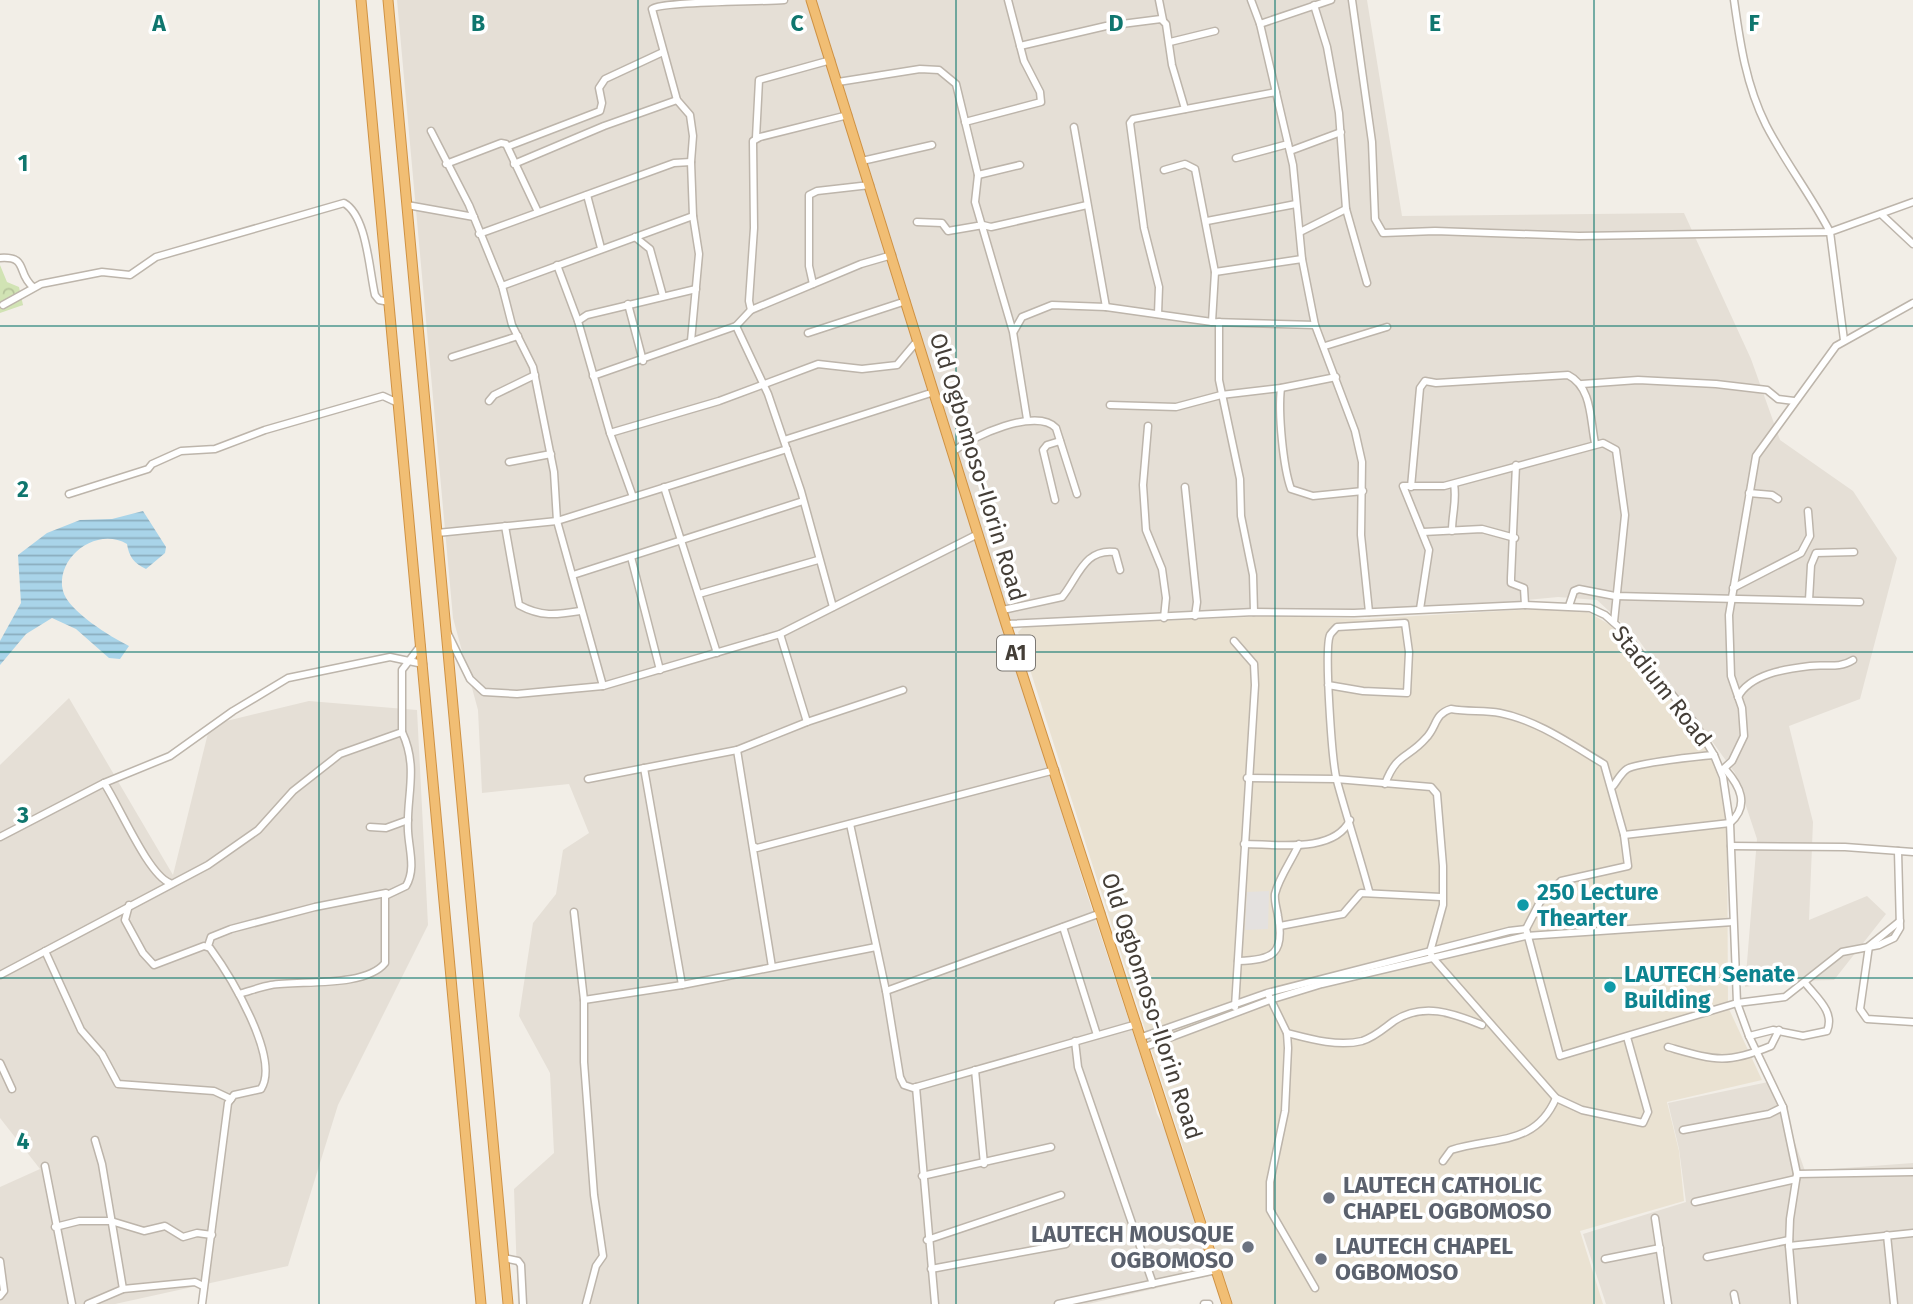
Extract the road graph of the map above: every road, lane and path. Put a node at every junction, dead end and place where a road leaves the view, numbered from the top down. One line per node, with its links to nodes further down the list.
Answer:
1 (361, 0): 77 (highway)
2 (388, 0): 47 (highway)
3 (785, 0): 11 (street)
4 (811, 0): 19 (highway, Old Ogbomoso-Ilorin Road / A1)
5 (1008, 0): 17 (street)
6 (1159, 0): 13 (street)
7 (1251, 0): 14 (street)
8 (1331, 0): 12 (street)
9 (1352, 0): 59 (street)
10 (1734, 0): 59 (street)
11 (687, 1): 18 (street)
12 (1314, 5): 14 (street); 30 (street)
13 (1163, 20): 16 (street); 17 (street)
14 (1260, 24): 21 (street)
15 (1215, 31): 16 (street)
16 (1170, 42): 23 (street)
17 (1020, 46): 26 (street)
18 (663, 52): 22 (street); 24 (street)
19 (831, 60): 20 (highway, Old Ogbomoso-Ilorin Road / A1); 31 (street)
20 (838, 82): 25 (highway, Old Ogbomoso-Ilorin Road / A1); 26 (street)
21 (1276, 92): 23 (street); 34 (street)
22 (677, 100): 27 (street); 37 (street)
23 (1185, 108): 83 (street)
24 (600, 111): 27 (street); 33 (street)
25 (848, 115): 31 (street); 36 (highway, Old Ogbomoso-Ilorin Road / A1)
26 (965, 122): 42 (street)
27 (606, 126): 39 (street)
28 (1074, 127): 48 (street)
29 (430, 131): 38 (street)
30 (1341, 132): 34 (street); 49 (street)
31 (756, 138): 82 (street)
32 (932, 145): 36 (street)
33 (509, 146): 38 (street); 39 (street)
34 (1289, 148): 35 (street); 46 (street)
35 (1236, 158)
36 (862, 161): 43 (highway, Old Ogbomoso-Ilorin Road / A1)
37 (691, 162): 44 (street); 52 (street)
38 (446, 164): 53 (street)
39 (514, 164): 50 (street)
40 (1020, 165): 42 (street)
41 (1164, 170): 54 (street)
42 (978, 175): 56 (street)
43 (870, 185): 65 (highway, Old Ogbomoso-Ilorin Road / A1); 71 (street)
44 (587, 195): 50 (street); 64 (street)
45 (1913, 202): 51 (street)
46 (1296, 204): 54 (street); 58 (street)
47 (407, 205): 53 (street); 138 (highway)
48 (1087, 205): 57 (street); 81 (street)
49 (1346, 209): 58 (street); 70 (street)
50 (538, 212): 60 (street)
51 (1881, 214): 59 (street); 63 (street)
52 (693, 216): 61 (street); 74 (street)
53 (474, 217): 60 (street)
54 (1207, 221): 69 (street)
55 (917, 222): 56 (street)
56 (983, 225): 57 (street); 62 (street)
57 (991, 227): 62 (street)
58 (1300, 232): 67 (street)
59 (1830, 232): 93 (street)
60 (479, 234): 72 (street)
61 (635, 236): 64 (street); 75 (street)
62 (986, 237): 89 (street)
63 (1913, 244)
64 (601, 248): 68 (street)
65 (892, 255): 71 (street); 76 (highway, Old Ogbomoso-Ilorin Road / A1)
66 (0, 258): 73 (street)
67 (1302, 259): 69 (street); 86 (street)
68 (557, 265): 72 (street); 84 (street)
69 (1215, 272): 85 (street)
70 (1367, 283)
71 (813, 284): 82 (street)
72 (502, 286): 91 (street)
73 (33, 287): 77 (street); 80 (street)
74 (696, 289): 75 (street); 94 (street)
75 (663, 296): 79 (street)
76 (906, 301): 90 (street); 92 (highway, Old Ogbomoso-Ilorin Road / A1)
77 (389, 302): 108 (highway)
78 (1913, 303): 93 (street)
79 (628, 304): 84 (street); 97 (street)
80 (3, 306)
81 (1106, 307): 83 (street); 89 (street)
82 (751, 310): 87 (street)
83 (1158, 314): 85 (street)
84 (578, 321): 99 (street)
85 (1216, 322): 86 (street); 105 (street)
86 (1315, 325): 95 (street)
87 (736, 326): 94 (street); 101 (street)
88 (1387, 327): 95 (street)
89 (1013, 332): 110 (street)
90 (808, 333)
91 (517, 336): 96 (street); 98 (street)
92 (918, 340): 101 (street); 104 (highway, Old Ogbomoso-Ilorin Road / A1)
93 (1844, 340): 107 (street)
94 (691, 341): 97 (street)
95 (1325, 346): 100 (street)
96 (452, 357)
97 (643, 361): 99 (street)
98 (535, 375): 106 (street); 118 (street)
99 (593, 376): 112 (street)
100 (1336, 376): 103 (street); 125 (street)
101 (764, 384): 112 (street); 113 (street)
102 (1582, 384): 107 (street); 115 (street); 123 (street)
103 (1281, 388): 105 (street); 125 (street)
104 (934, 392): 113 (street); 117 (highway, Old Ogbomoso-Ilorin Road / A1)
105 (1221, 395): 109 (street); 161 (street)
106 (489, 401)
107 (1794, 401): 126 (street)
108 (398, 402): 127 (street); 170 (highway)
109 (1110, 405)
110 (1027, 419): 114 (street); 117 (street)
111 (1148, 426): 164 (street)
112 (610, 433): 129 (street)
113 (784, 440): 116 (street)
114 (1060, 441): 128 (street); 131 (street)
115 (1595, 443): 120 (street); 151 (street)
116 (787, 449): 122 (street); 132 (street)
117 (953, 452): 139 (highway, Old Ogbomoso-Ilorin Road / A1)
118 (551, 454): 119 (street); 134 (street)
119 (509, 463)
120 (1516, 465): 121 (street); 140 (street)
121 (1454, 484): 123 (street); 136 (street)
122 (664, 487): 129 (street); 141 (street)
123 (1410, 487): 137 (street)
124 (1185, 488): 163 (street)
125 (1363, 491): 162 (street)
126 (1749, 493): 130 (street); 149 (street)
127 (69, 494)
128 (1077, 495)
129 (633, 497): 134 (street)
130 (1778, 499)
131 (1055, 500)
132 (803, 501): 141 (street); 146 (street)
133 (1808, 511): 142 (street)
134 (557, 521): 135 (street); 148 (street)
135 (505, 526): 138 (street); 160 (street)
136 (1452, 531): 137 (street); 140 (street)
137 (1423, 532): 158 (street)
138 (437, 533): 167 (highway)
139 (978, 534): 157 (street); 159 (highway, Old Ogbomoso-Ilorin Road / A1)
140 (1515, 538): 155 (street)
141 (680, 541): 145 (street); 150 (street)
142 (1806, 546): 144 (street); 149 (street)
143 (1854, 551): 144 (street)
144 (1816, 553): 153 (street)
145 (631, 556): 148 (street); 175 (street)
146 (818, 560): 150 (street); 157 (street)
147 (1120, 570): 159 (street)
148 (573, 575): 160 (street)
149 (1733, 587): 152 (street)
150 (699, 594): 171 (street)
151 (1615, 596): 152 (street); 156 (street); 165 (street)
152 (1731, 598): 153 (street); 179 (street)
153 (1809, 600): 154 (street)
154 (1860, 602)
155 (1525, 605): 156 (street, Stadium Road); 158 (street, Stadium Road)
156 (1569, 606): 165 (street, Stadium Road)
157 (833, 607): 168 (street)
158 (1420, 609): 162 (street, Stadium Road)
159 (1003, 610): 166 (highway, Old Ogbomoso-Ilorin Road / A1)
160 (580, 611): 176 (street)
161 (1254, 612): 162 (street, Stadium Road); 163 (street, Stadium Road)
162 (1369, 612)
163 (1195, 616): 164 (street, Stadium Road)
164 (1164, 618): 166 (street, Stadium Road)
165 (1614, 622): 183 (street, Stadium Road)
166 (1006, 624): 185 (highway, Old Ogbomoso-Ilorin Road / A1)
167 (446, 629): 176 (street); 276 (highway)
168 (780, 634): 171 (street); 180 (street)
169 (1234, 640): 187 (street)
170 (421, 645): 173 (street); 174 (highway)
171 (717, 653): 175 (street)
172 (1853, 660): 179 (street)
173 (406, 661): 174 (street); 181 (street); 190 (street)
174 (423, 664): 290 (highway)
175 (660, 670): 176 (street)
176 (603, 685)
177 (1328, 685): 177 (street); 189 (street)
178 (903, 690): 180 (street)
179 (1738, 697): 186 (street)
180 (807, 722): 182 (street)
181 (402, 732): 193 (street); 206 (street)
182 (737, 750): 184 (street); 203 (street)
183 (1714, 755): 186 (street, Stadium Road); 192 (street)
184 (644, 768): 188 (street); 226 (street)
185 (1055, 770): 196 (street); 212 (highway, Old Ogbomoso-Ilorin Road / A1)
186 (1723, 770): 195 (street, Stadium Road); 195 (street)
187 (1247, 778): 189 (street); 200 (street)
188 (588, 779)
189 (1336, 779): 191 (street); 194 (street)
190 (104, 783): 199 (street); 206 (street)
191 (1385, 784): 192 (street); 209 (street)
192 (1613, 786): 198 (street)
193 (408, 820): 197 (street); 208 (street)
194 (1350, 820): 201 (street); 207 (street)
195 (1730, 823): 198 (street); 202 (street, Stadium Road)
196 (849, 824): 203 (street); 219 (street)
197 (370, 827)
198 (1624, 835): 216 (street)
199 (0, 837)
200 (1244, 844): 201 (street); 222 (street)
201 (1299, 844): 214 (street)
202 (1731, 846): 204 (street); 213 (street, Stadium Road)
203 (755, 849): 223 (street)
204 (1898, 851): 205 (street); 218 (street)
205 (1913, 852)
206 (171, 883): 210 (street)
207 (1369, 891): 209 (street); 214 (street)
208 (386, 893): 217 (street); 228 (street)
209 (1441, 897): 221 (street)
210 (129, 905): 217 (street); 220 (street)
211 (574, 912): 230 (street)
212 (1101, 913): 215 (street); 235 (highway, Old Ogbomoso-Ilorin Road / A1)
213 (1733, 922): 216 (street); 231 (street, Stadium Road)
214 (1280, 926): 222 (street)
215 (1063, 927): 227 (street); 239 (street)
216 (1526, 932): 221 (street); 241 (street)
217 (208, 946): 228 (street)
218 (1869, 946): 225 (street); 234 (street)
219 (876, 947): 223 (street); 227 (street)
220 (45, 951): 224 (street); 252 (street)
221 (1431, 955): 229 (street); 251 (street)
222 (1238, 961): 232 (street)
223 (772, 967): 226 (street)
224 (0, 975)
225 (1805, 984): 231 (street); 237 (street)
226 (682, 985): 230 (street)
227 (886, 991): 249 (street)
228 (239, 994): 252 (street)
229 (1269, 996): 232 (street); 233 (street); 238 (street)
230 (584, 1000): 293 (street)
231 (1737, 1003): 241 (street); 242 (street, Stadium Road)
232 (1235, 1004): 233 (street); 240 (street)
233 (1236, 1012): 244 (street)
234 (1913, 1022)
235 (1138, 1024): 239 (street); 240 (highway, Old Ogbomoso-Ilorin Road / A1)
236 (1482, 1026): 238 (street)
237 (1779, 1030): 242 (street); 246 (street)
238 (1287, 1033): 283 (street)
239 (1097, 1035): 243 (street)
240 (1142, 1037): 244 (highway, Old Ogbomoso-Ilorin Road / A1)
241 (1627, 1037): 251 (street)
242 (1749, 1037): 246 (street, Stadium Road)
243 (1075, 1041): 248 (street); 281 (street)
244 (1145, 1047): 280 (highway, Old Ogbomoso-Ilorin Road / A1)
245 (1668, 1047): 246 (street)
246 (1757, 1052): 253 (street, Stadium Road)
247 (0, 1063): 250 (street)
248 (975, 1070): 249 (street); 258 (street)
249 (916, 1087): 261 (street)
250 (12, 1090)
251 (1556, 1098): 257 (street)
252 (231, 1099): 269 (street)
253 (1783, 1107): 254 (street); 262 (street, Stadium Road)
254 (1682, 1130)
255 (95, 1140): 266 (street)
256 (1051, 1147): 258 (street)
257 (1443, 1161)
258 (984, 1164): 261 (street)
259 (45, 1166): 267 (street)
260 (1913, 1172): 262 (street)
261 (922, 1176): 271 (street)
262 (1797, 1177): 264 (street); 272 (street, Stadium Road)
263 (1061, 1195): 271 (street)
264 (1695, 1202)
265 (1655, 1218): 274 (street)
266 (111, 1221): 267 (street); 269 (street); 284 (street)
267 (55, 1227): 287 (street)
268 (1913, 1233): 270 (street)
269 (212, 1235): 282 (street)
270 (1888, 1235): 272 (street); 300 (street)
271 (927, 1240): 279 (street)
272 (1789, 1243): 275 (street); 299 (street, Stadium Road)
273 (1066, 1244): 279 (street)
274 (1660, 1248): 277 (street); 297 (street)
275 (1707, 1256)
276 (504, 1258): 291 (highway); 292 (street)
277 (1605, 1259)
278 (0, 1262): 286 (street)
279 (931, 1269): 294 (street)
280 (1216, 1270): 281 (street); 296 (highway, Old Ogbomoso-Ilorin Road / A1)
281 (1153, 1284): 295 (street)
282 (203, 1286): 284 (street); 289 (street)
283 (1315, 1288)
284 (123, 1289): 288 (street)
285 (1734, 1294): 298 (street)
286 (0, 1296)
287 (72, 1304)
288 (88, 1304)
289 (202, 1304)
290 (481, 1304)
291 (508, 1304)
292 (523, 1304)
293 (586, 1304)
294 (935, 1304)
295 (1058, 1304)
296 (1227, 1304)
297 (1668, 1304)
298 (1736, 1304)
299 (1794, 1304)
300 (1894, 1304)

